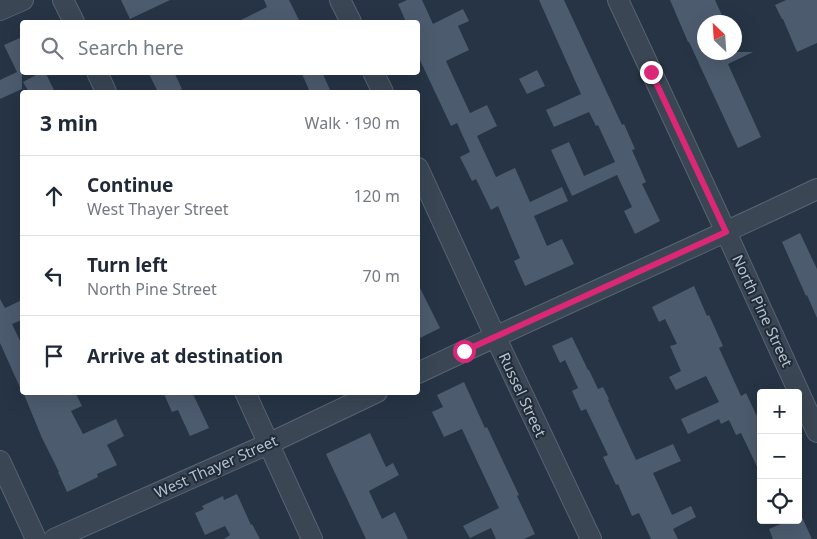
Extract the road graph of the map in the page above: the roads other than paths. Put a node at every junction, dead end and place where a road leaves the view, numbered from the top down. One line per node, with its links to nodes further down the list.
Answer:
1 (23, 0): 5 (street)
2 (63, 0): 6 (street)
3 (340, 0): 7 (street)
4 (618, 0): 14 (street, North Pine Street)
5 (0, 10)
6 (73, 20)
7 (349, 20)
8 (98, 75): 10 (street)
9 (375, 75): 11 (street)
10 (105, 90)
11 (382, 90)
12 (420, 172): 15 (street, Russel Street)
13 (817, 189): 14 (street)
14 (726, 232): 15 (street); 19 (street, North Pine Street)
15 (495, 336): 16 (street); 25 (street, Russel Street)
16 (420, 372)
17 (245, 395): 20 (street)
18 (371, 395): 20 (street, West Thayer Street)
19 (817, 432)
20 (268, 444): 23 (street, West Thayer Street); 24 (street)
21 (0, 461): 22 (street)
22 (36, 539)
23 (54, 539)
24 (312, 539)
25 (591, 539)

